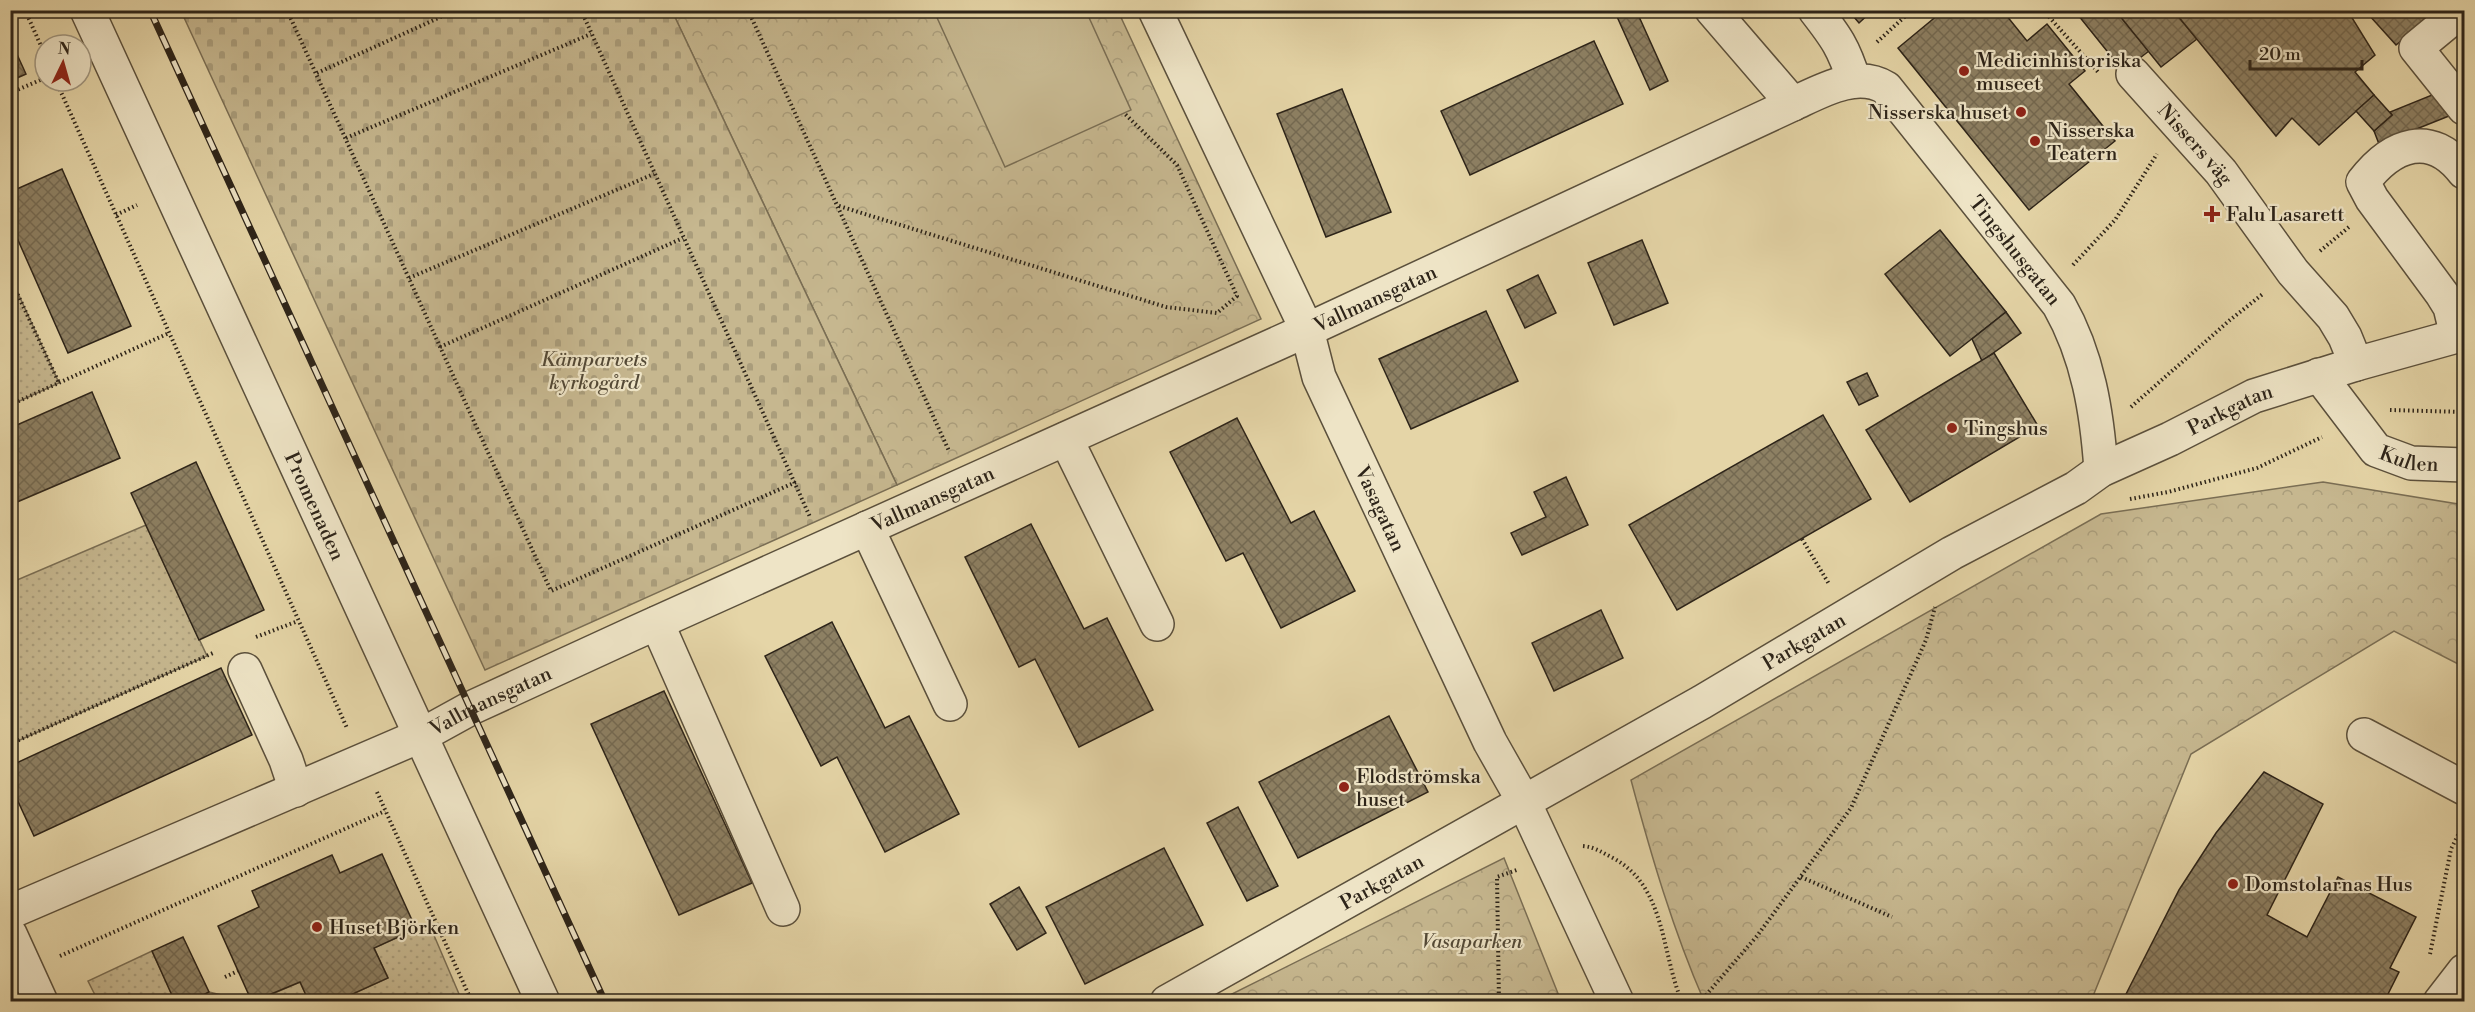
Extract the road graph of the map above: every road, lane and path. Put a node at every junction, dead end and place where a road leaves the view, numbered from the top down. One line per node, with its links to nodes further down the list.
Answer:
1 (25, 10): 14 (path)
2 (87, 10): 65 (street, Promenaden)
3 (287, 10): 16 (path)
4 (456, 10): 13 (path)
5 (580, 10): 15 (path)
6 (748, 10): 29 (path)
7 (1155, 10): 37 (street, Vasagatan)
8 (1712, 10): 22 (street)
9 (1815, 10): 17 (street)
10 (1912, 10): 17 (path)
11 (2043, 10): 18 (path)
12 (2462, 10): 23 (street)
13 (447, 12): 16 (path)
14 (35, 33)
15 (591, 34): 26 (path); 28 (path)
16 (316, 73): 26 (path)
17 (1852, 74): 22 (street, Vallmansgatan); 36 (street, Tingshusgatan)
18 (2133, 74): 25 (street, Nissers väg)
19 (33, 83): 20 (path)
20 (10, 93)
21 (61, 93): 38 (path)
22 (1793, 104): 37 (street, Vallmansgatan)
23 (2463, 104)
24 (1124, 114): 29 (path)
25 (2177, 123): 33 (street, Nissers väg); 36 (path)
26 (346, 138): 35 (path)
27 (2464, 172): 39 (street)
28 (654, 174): 31 (path); 35 (path)
29 (838, 206): 52 (path)
30 (2349, 228): 32 (path)
31 (683, 238): 40 (path); 51 (path)
32 (2328, 247)
33 (2293, 272): 41 (street, Nissers väg); 47 (path)
34 (10, 278): 43 (path)
35 (409, 278): 40 (path)
36 (2049, 292): 47 (street, Tingshusgatan)
37 (1307, 330): 48 (street, Vallmansgatan); 71 (street, Vasagatan)
38 (169, 333): 43 (path); 59 (path)
39 (2461, 335): 41 (street, Parkgatan)
40 (440, 347): 51 (path)
41 (2356, 364): 42 (street, Parkgatan)
42 (2319, 375): 46 (street, Kullen); 50 (street, Parkgatan)
43 (59, 383): 44 (path)
44 (10, 405)
45 (2464, 412): 46 (path)
46 (2355, 422): 49 (street, Kullen); 53 (path)
47 (2099, 435): 50 (street, Tingshusgatan)
48 (1066, 439): 52 (street, Vallmansgatan); 61 (street)
49 (2464, 465)
50 (2101, 470): 71 (street, Parkgatan)
51 (796, 482): 56 (path)
52 (964, 484): 54 (street, Vallmansgatan)
53 (2122, 500)
54 (867, 528): 56 (street, Vallmansgatan); 64 (street)
55 (1802, 539): 57 (path)
56 (822, 548): 60 (street, Vallmansgatan)
57 (1829, 585)
58 (1935, 606): 76 (path)
59 (298, 621): 63 (path); 68 (path)
60 (657, 623): 65 (street, Vallmansgatan); 77 (street)
61 (1157, 624)
62 (217, 651): 67 (path)
63 (246, 655): 70 (street)
64 (950, 704)
65 (422, 735): 68 (street, Vallmansgatan); 88 (street, Promenaden)
66 (2364, 735): 69 (street)
67 (10, 744)
68 (362, 761): 70 (street, Vallmansgatan); 72 (path)
69 (2464, 788)
70 (296, 790): 78 (street, Vallmansgatan)
71 (1524, 802): 75 (street, Vasagatan); 89 (street, Parkgatan)
72 (385, 811): 82 (path); 87 (path)
73 (2464, 824): 81 (path)
74 (1580, 846): 92 (path)
75 (1551, 860): 90 (path); 91 (street, Vasagatan)
76 (1801, 877): 79 (path); 93 (path)
77 (783, 909)
78 (10, 912)
79 (1892, 917)
80 (10, 934): 86 (street)
81 (2430, 954)
82 (55, 959)
83 (238, 971): 85 (path)
84 (2464, 971): 94 (street)
85 (225, 977)
86 (41, 1002)
87 (472, 1002)
88 (543, 1002)
89 (1167, 1002)
90 (1499, 1002)
91 (1617, 1002)
92 (1682, 1002)
93 (1700, 1002)
94 (2440, 1002)

